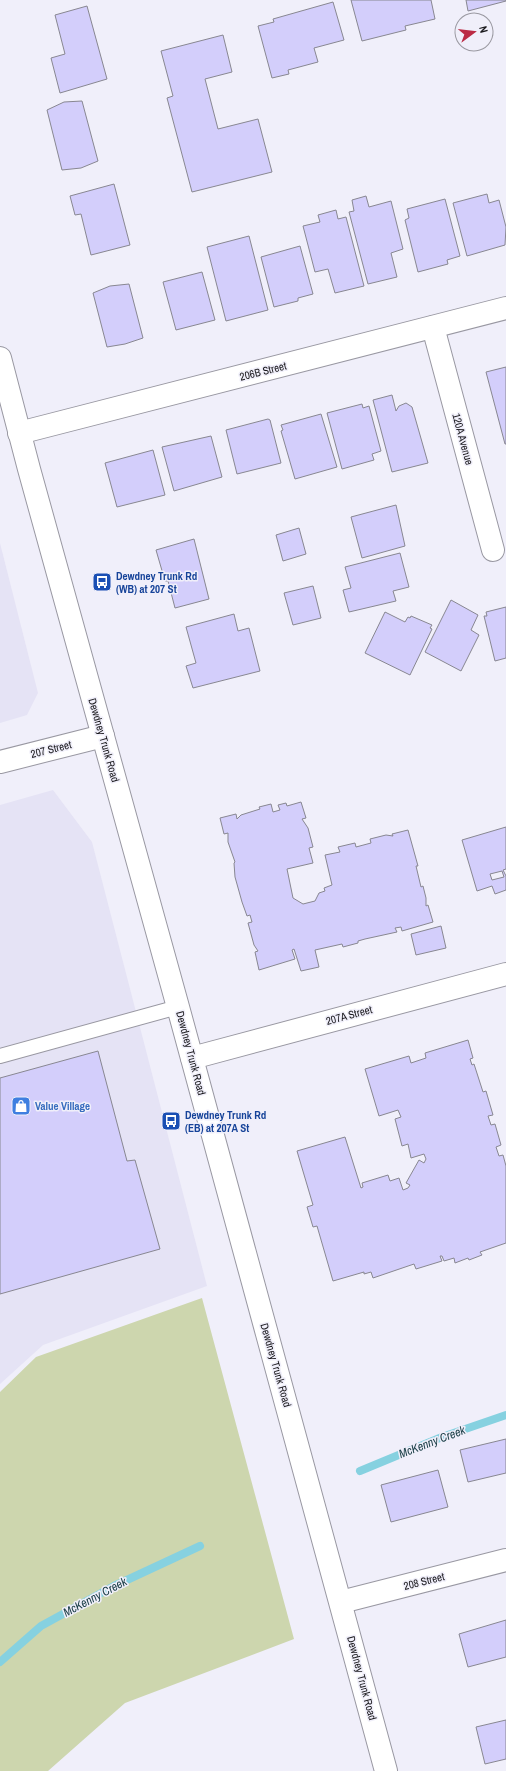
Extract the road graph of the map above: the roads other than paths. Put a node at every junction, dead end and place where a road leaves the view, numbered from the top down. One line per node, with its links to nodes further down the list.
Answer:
1 (506, 308): 2 (main road, 206B Street)
2 (433, 327): 4 (main road, 206B Street); 5 (main road, 120A Avenue)
3 (0, 358): 4 (main road, Dewdney Trunk Road)
4 (19, 433): 6 (main road, Dewdney Trunk Road)
5 (493, 550)
6 (103, 736): 7 (main road, 207 Street); 9 (main road, Dewdney Trunk Road)
7 (0, 762)
8 (506, 974): 11 (main road, 207A Street)
9 (178, 1006): 10 (lane); 11 (main road, Dewdney Trunk Road)
10 (0, 1056)
11 (192, 1058): 13 (main road, Dewdney Trunk Road)
12 (506, 1560): 13 (main road, 208 Street)
13 (342, 1602): 14 (main road, Dewdney Trunk Road)
14 (386, 1771)

